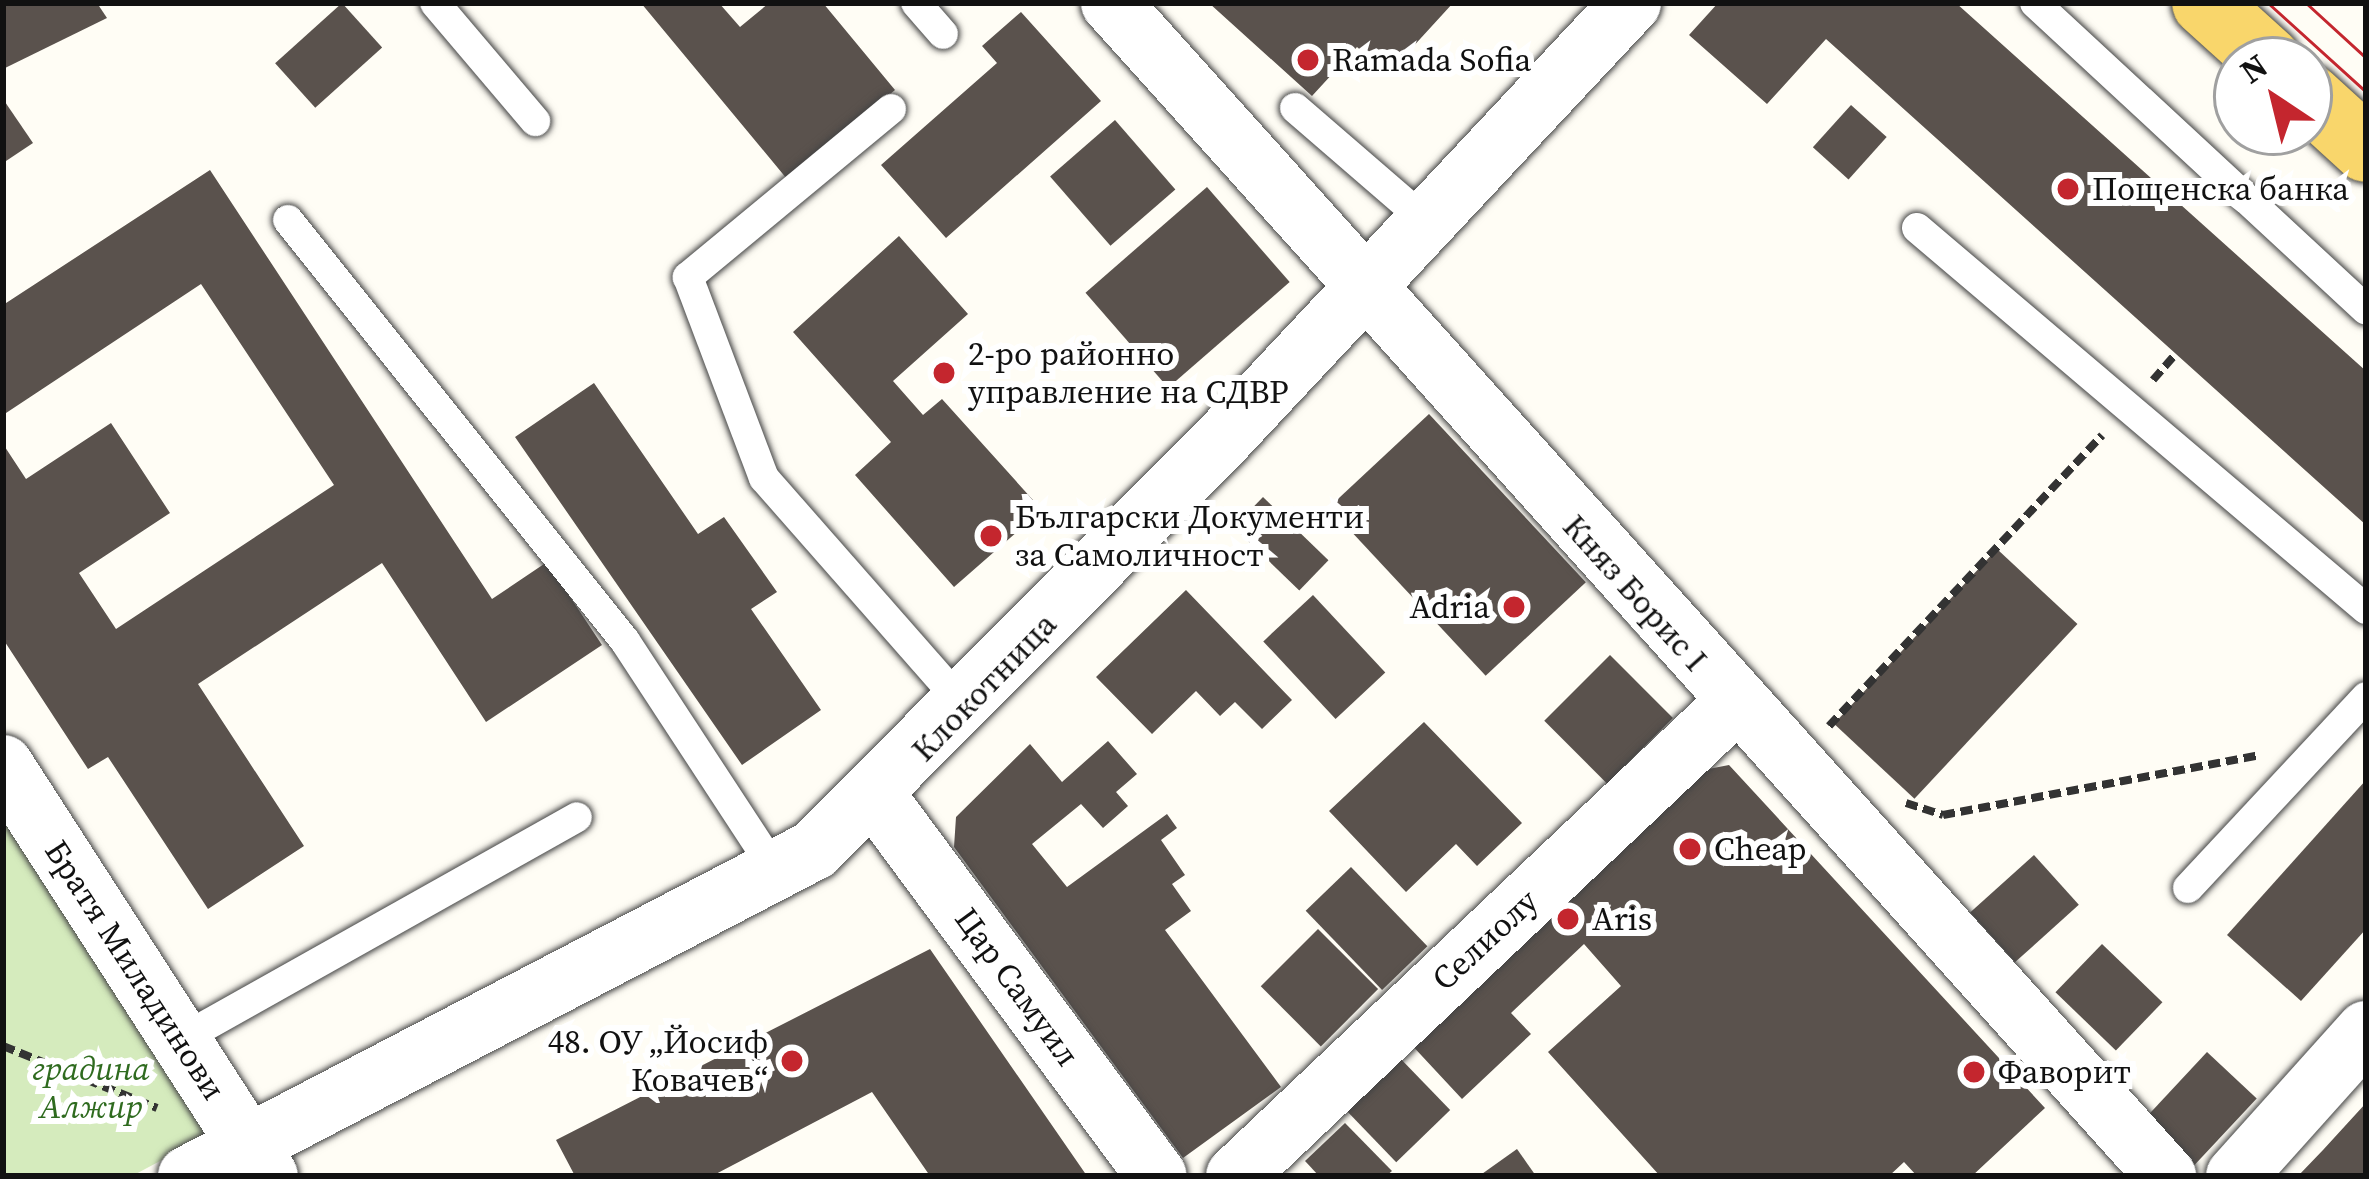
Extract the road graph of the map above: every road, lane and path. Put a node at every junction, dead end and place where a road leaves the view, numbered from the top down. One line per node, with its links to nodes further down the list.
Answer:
1 (435, 3): 12 (lane)
2 (916, 3): 7 (lane)
3 (1111, 3): 17 (street, Княз Борис I)
4 (1631, 3): 15 (street, Клокотница)
5 (2035, 3): 18 (lane)
6 (2205, 3): 8 (main road)
7 (943, 34)
8 (2241, 36)
9 (1295, 108): 15 (lane)
10 (891, 109): 24 (lane)
11 (2333, 118): 13 (main road)
12 (535, 121)
13 (2366, 148)
14 (288, 220): 31 (lane)
15 (1428, 223): 17 (street, Клокотница)
16 (1917, 228): 20 (lane)
17 (1366, 291): 23 (street, Княз Борис I); 24 (street, Клокотница)
18 (2366, 310)
19 (2176, 354): 20 (path)
20 (2126, 410): 21 (lane); 27 (path)
21 (2366, 609)
22 (2366, 697): 32 (lane)
23 (1734, 704): 27 (street, Княз Борис I); 39 (street, Селиолу)
24 (965, 707): 28 (street, Клокотница)
25 (2214, 764): 29 (path)
26 (3, 765): 34 (street, Братя Миладинови)
27 (1791, 766): 40 (street, Княз Борис I)
28 (877, 798): 31 (street, Клокотница); 38 (street, Цар Самуил)
29 (1943, 815)
30 (577, 817): 34 (lane)
31 (775, 871): 36 (street, Клокотница)
32 (2188, 888)
33 (2366, 1031): 41 (street)
34 (180, 1040): 36 (street, Братя Миладинови)
35 (3, 1046): 36 (path)
36 (258, 1160): 37 (street, Клокотница)
37 (188, 1176)
38 (1157, 1176)
39 (1236, 1176)
40 (2165, 1176)
41 (2236, 1176)

